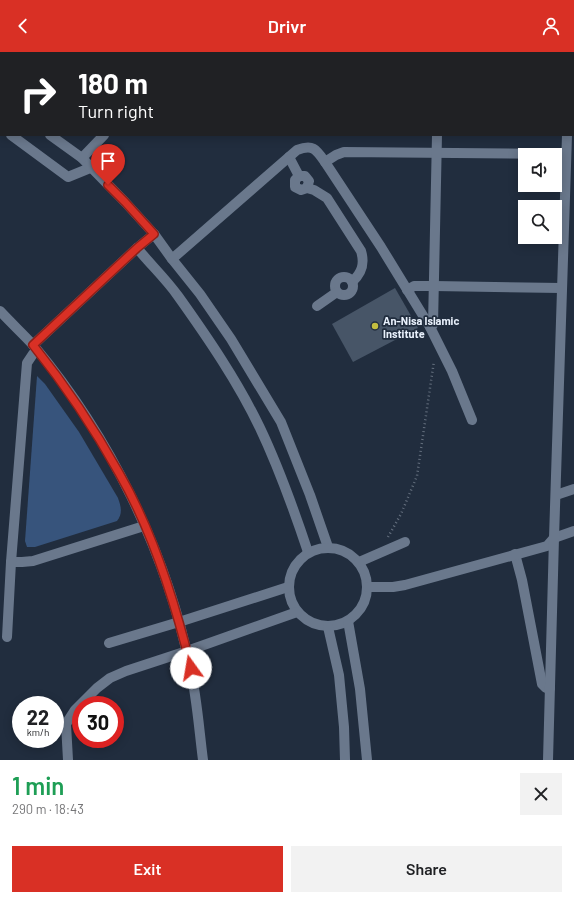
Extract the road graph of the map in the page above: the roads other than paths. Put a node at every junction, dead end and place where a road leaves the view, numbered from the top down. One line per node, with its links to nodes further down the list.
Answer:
1 (12, 136): 11 (street)
2 (51, 136): 9 (street)
3 (103, 136): 9 (street)
4 (437, 136): 6 (street)
5 (567, 136): 7 (street)
6 (436, 153): 7 (street); 10 (street); 15 (street)
7 (566, 154): 16 (street)
8 (289, 157): 10 (street); 14 (street); 18 (street)
9 (82, 158): 11 (street)
10 (325, 162): 17 (street)
11 (90, 168): 12 (street)
12 (154, 234): 13 (street); 14 (street)
13 (137, 248): 21 (street); 30 (street)
14 (172, 259): 29 (street)
15 (434, 286): 16 (street); 17 (street); 20 (street)
16 (561, 288): 24 (street)
17 (407, 290): 20 (street)
18 (317, 306)
19 (0, 311): 21 (street)
20 (430, 327): 22 (street)
21 (35, 348): 25 (street); 32 (street)
22 (472, 420)
23 (574, 488): 24 (street)
24 (556, 495): 27 (street)
25 (144, 526): 32 (street); 38 (street)
26 (574, 531): 27 (street)
27 (554, 538): 31 (street); 43 (street)
28 (405, 542): 33 (street)
29 (328, 547): 30 (street); 33 (street)
30 (308, 552): 34 (street)
31 (515, 554): 35 (street); 43 (street)
32 (11, 562): 40 (street)
33 (359, 562): 35 (street)
34 (288, 587): 36 (street); 38 (street)
35 (368, 587): 37 (street)
36 (297, 612): 39 (street); 42 (street)
37 (348, 621): 39 (street); 47 (street)
38 (179, 622): 41 (street); 42 (street)
39 (328, 627): 46 (street)
40 (7, 638)
41 (109, 643)
42 (187, 651): 44 (street); 45 (street)
43 (550, 688): 48 (street)
44 (68, 760)
45 (203, 760)
46 (345, 760)
47 (367, 760)
48 (548, 760)

